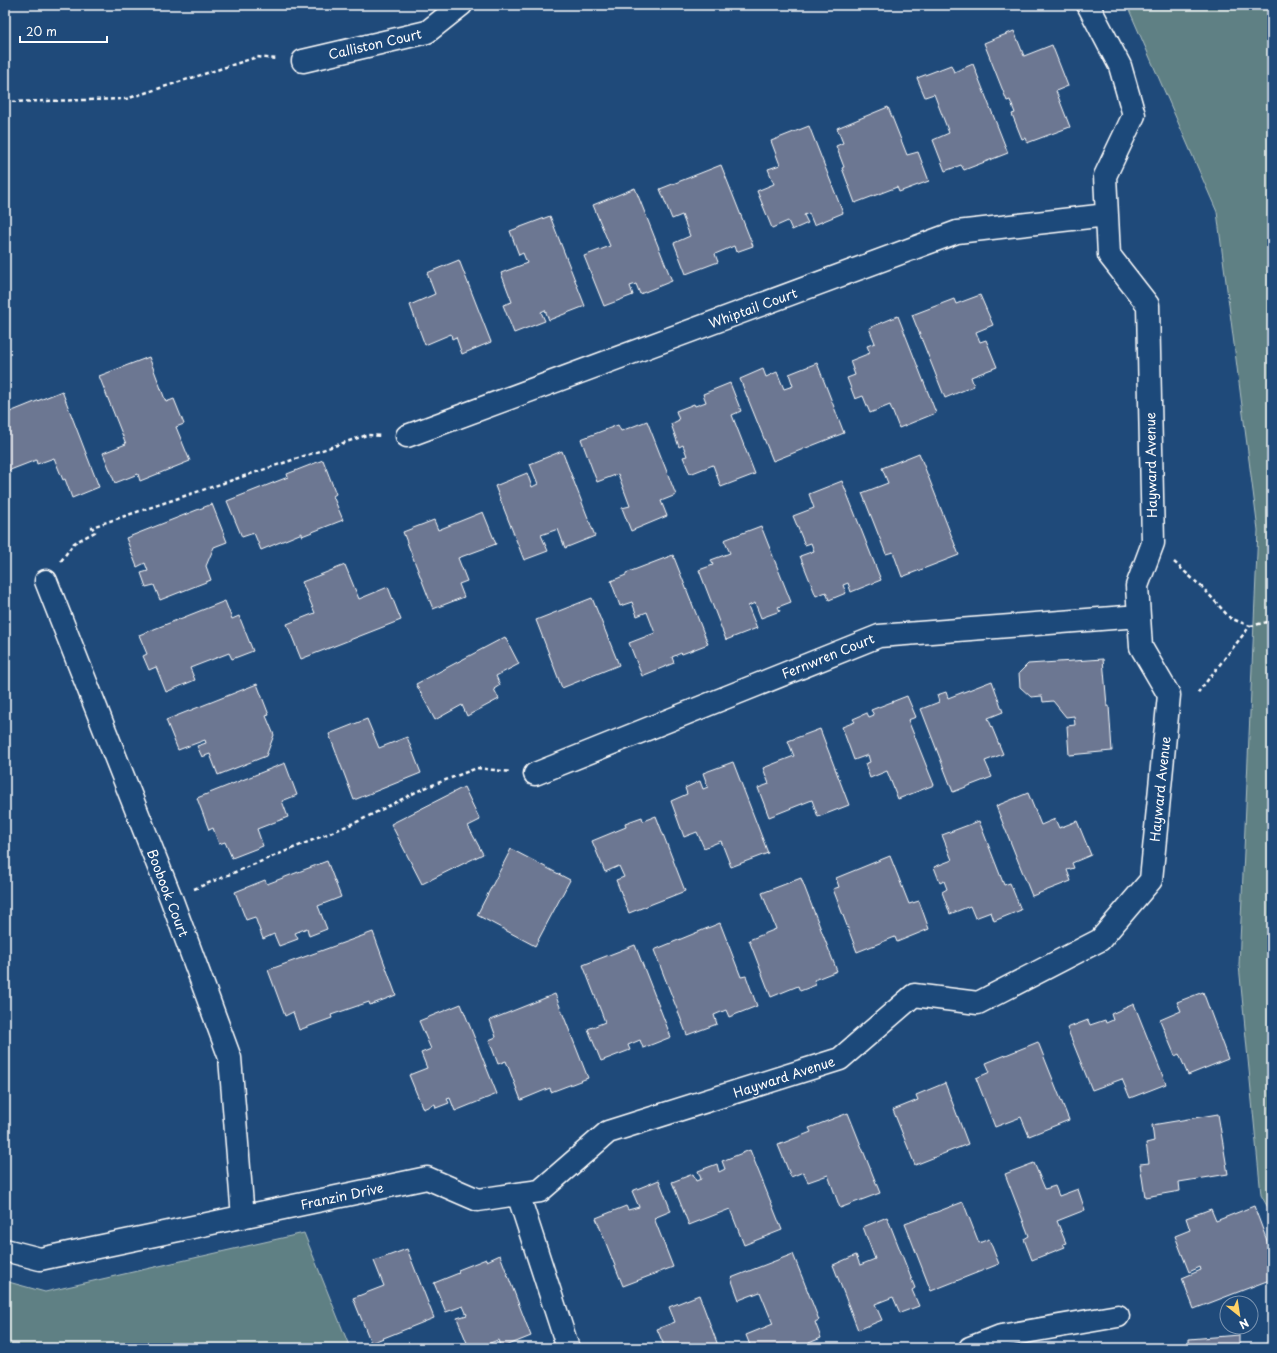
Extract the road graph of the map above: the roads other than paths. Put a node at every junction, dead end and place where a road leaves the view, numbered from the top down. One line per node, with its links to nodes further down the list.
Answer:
1 (461, 5): 3 (street, Calliston Court)
2 (1088, 5): 4 (street, Hayward Avenue)
3 (303, 61)
4 (1107, 215): 5 (street, Whiptail Court); 7 (street, Hayward Avenue)
5 (407, 436)
6 (46, 581): 10 (street, Boobook Court)
7 (1139, 616): 8 (street, Fernwren Court); 9 (street, Hayward Avenue)
8 (535, 774)
9 (518, 1194): 10 (street, Franzin Drive); 13 (street)
10 (243, 1217): 11 (street, Franzin Drive)
11 (5, 1250)
12 (1118, 1316): 14 (street)
13 (568, 1348)
14 (970, 1348)

